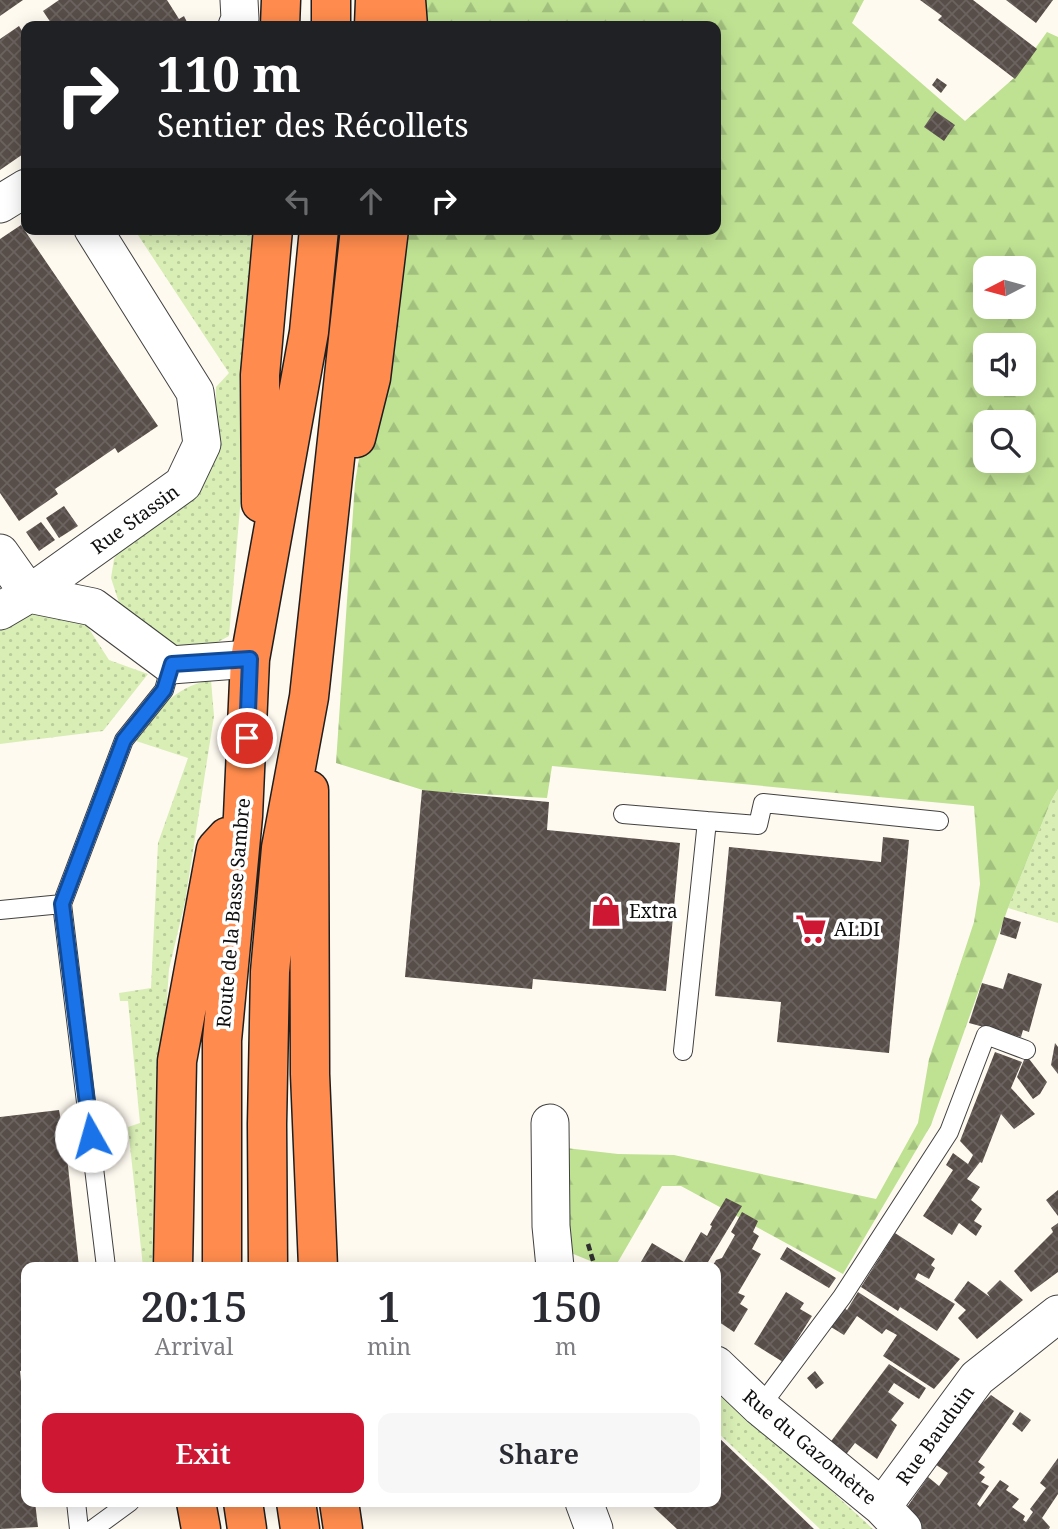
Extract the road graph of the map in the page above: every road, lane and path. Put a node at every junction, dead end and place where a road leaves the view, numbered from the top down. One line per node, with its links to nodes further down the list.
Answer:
1 (239, 0): 6 (street)
2 (281, 0): 7 (highway)
3 (331, 0): 8 (highway)
4 (375, 0): 9 (highway)
5 (406, 0): 10 (highway)
6 (239, 21)
7 (280, 21)
8 (331, 21)
9 (374, 21)
10 (408, 21)
11 (21, 191): 12 (street)
12 (0, 204)
13 (97, 235): 20 (street, Rue Stassin)
14 (272, 235): 21 (highway)
15 (318, 235): 21 (highway, Route de la Basse Sambre)
16 (359, 235): 19 (highway)
17 (387, 235): 19 (highway)
18 (0, 553): 20 (street)
19 (321, 576): 24 (highway)
20 (15, 603): 23 (street)
21 (261, 604): 22 (highway, Route de la Basse Sambre)
22 (250, 659): 23 (street); 26 (highway, Route de la Basse Sambre)
23 (172, 664): 29 (lane)
24 (309, 697): 37 (highway); 38 (highway)
25 (623, 814): 27 (lane)
26 (243, 816): 35 (highway); 36 (highway, Route de la Basse Sambre)
27 (707, 821): 28 (lane); 32 (lane)
28 (939, 821)
29 (62, 904): 30 (lane); 34 (lane)
30 (0, 910)
31 (1026, 1050): 42 (lane)
32 (683, 1051)
33 (550, 1123): 39 (street)
34 (105, 1262)
35 (173, 1262)
36 (222, 1262)
37 (268, 1262)
38 (318, 1262)
39 (555, 1262)
40 (1058, 1314): 50 (street, Rue Bauduin)
41 (721, 1370): 42 (street, Rue du Gazomètre)
42 (760, 1407): 50 (street, Rue du Gazomètre)
43 (77, 1507): 51 (lane)
44 (123, 1507): 52 (lane)
45 (197, 1507): 53 (highway)
46 (244, 1507): 54 (highway)
47 (297, 1507): 55 (highway)
48 (340, 1507): 56 (highway)
49 (586, 1507): 57 (street)
50 (892, 1518)
51 (79, 1529)
52 (93, 1529)
53 (201, 1529)
54 (247, 1529)
55 (300, 1529)
56 (343, 1529)
57 (594, 1529)

